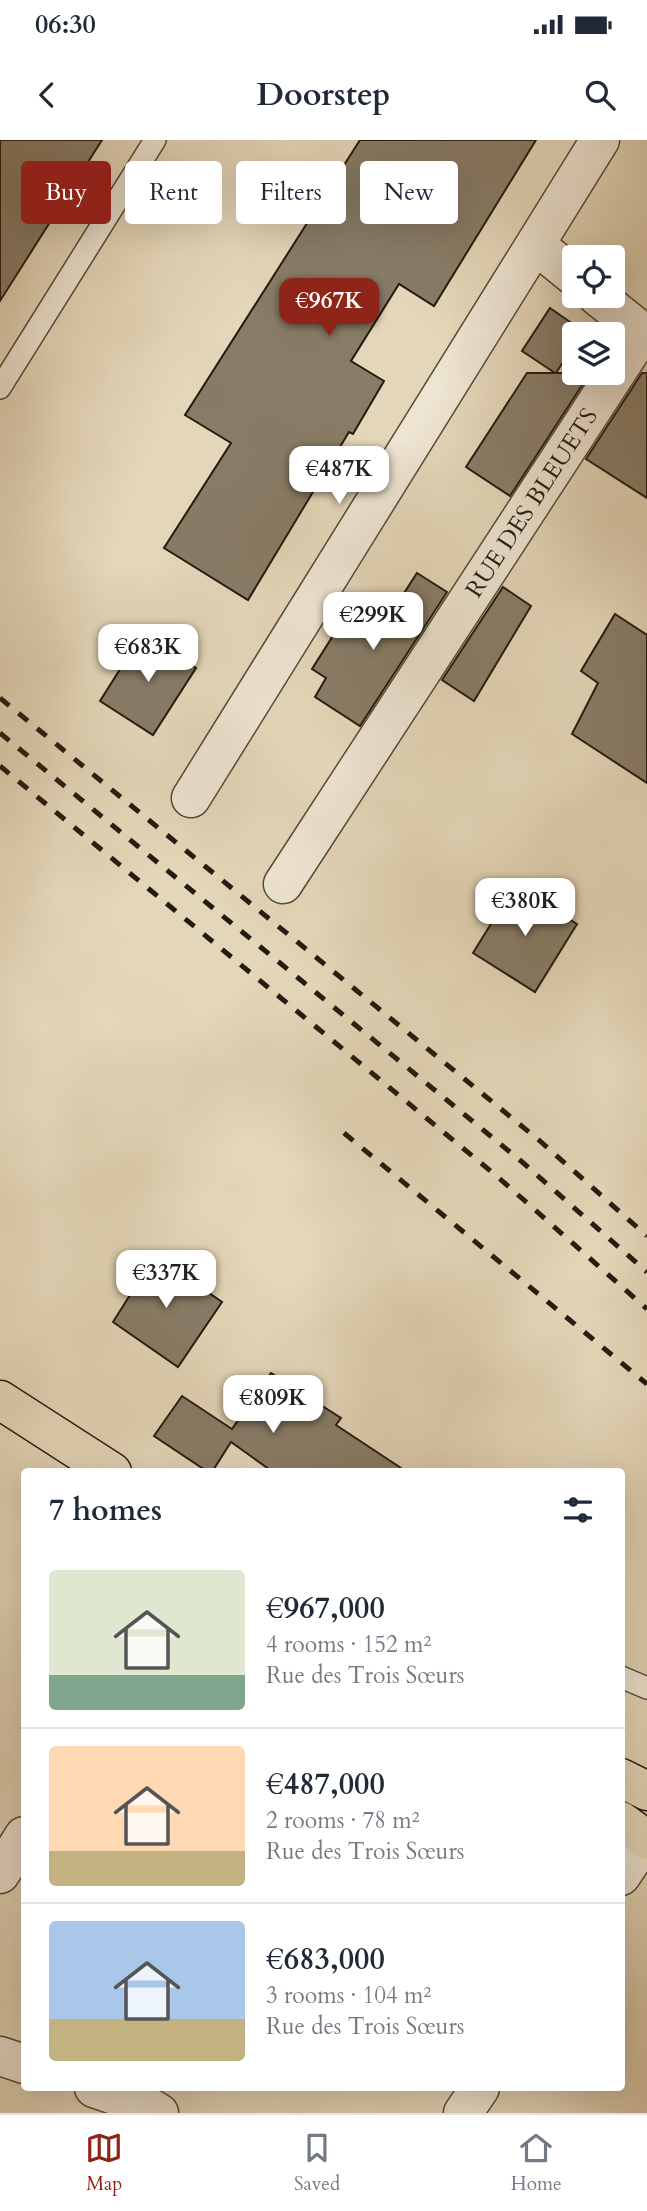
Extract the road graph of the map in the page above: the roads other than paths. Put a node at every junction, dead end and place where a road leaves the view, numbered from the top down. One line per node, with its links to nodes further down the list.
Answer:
1 (155, 140): 7 (lane)
2 (600, 140): 3 (street)
3 (537, 246): 4 (street); 8 (street)
4 (562, 266)
5 (612, 308): 6 (street)
6 (644, 334): 9 (street, RUE DES BLEUETS)
7 (0, 388)
8 (191, 798)
9 (284, 884)
10 (0, 1400): 11 (main road)
11 (106, 1468)
12 (625, 1679): 13 (lane)
13 (647, 1688)
14 (625, 1780): 15 (main road)
15 (647, 1791)
16 (640, 1834): 18 (street)
17 (21, 1841): 19 (street)
18 (625, 1867)
19 (0, 1874)
20 (0, 2056): 21 (street)
21 (21, 2063)
22 (103, 2091): 24 (street)
23 (478, 2091): 25 (street)
24 (159, 2113)
25 (464, 2113)

